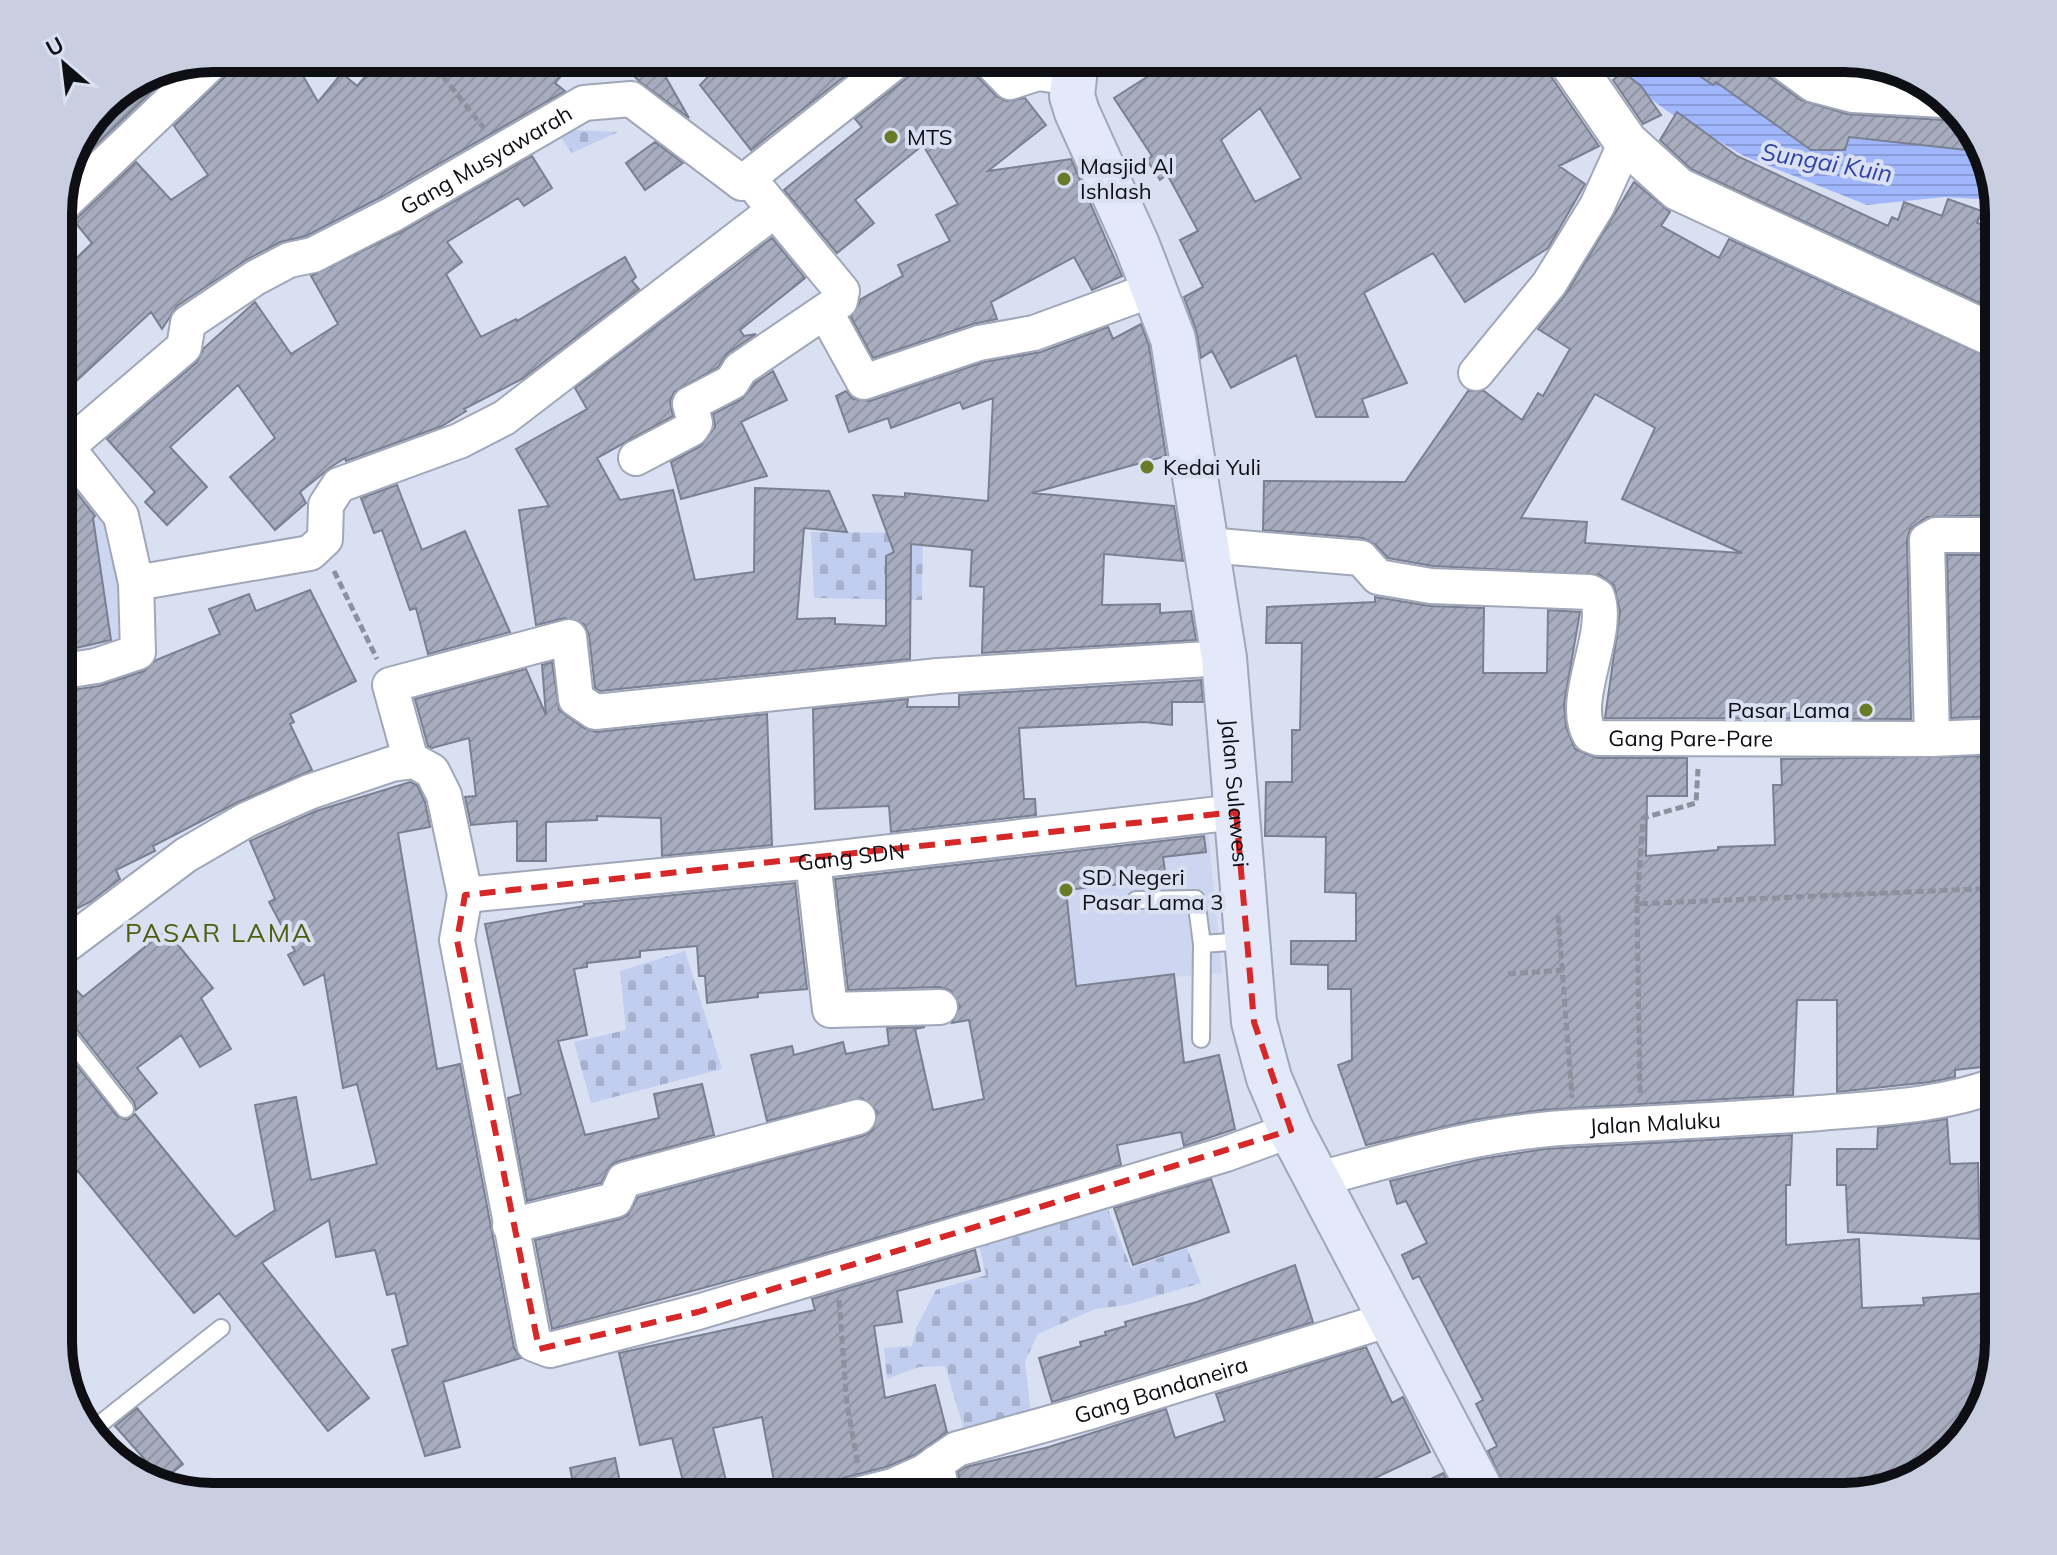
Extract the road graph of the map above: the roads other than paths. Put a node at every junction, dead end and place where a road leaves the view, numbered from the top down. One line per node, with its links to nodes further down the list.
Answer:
1 (883, 72): 10 (street)
2 (1000, 72): 3 (street)
3 (1045, 72)
4 (1075, 72): 13 (main road, Jalan Sulawesi)
5 (1578, 72): 9 (street)
6 (1803, 72): 8 (street)
7 (201, 73): 11 (street)
8 (1920, 95)
9 (1626, 142): 15 (street); 16 (street)
10 (749, 180): 12 (street); 17 (street, Gang Musyawarah)
11 (73, 195)
12 (775, 210): 14 (street); 22 (street)
13 (1154, 289): 14 (street); 21 (main road, Jalan Sulawesi)
14 (826, 313): 19 (street)
15 (1985, 332)
16 (1476, 373)
17 (72, 434)
18 (72, 453): 22 (street)
19 (636, 458)
20 (1985, 535): 26 (street)
21 (1207, 545): 23 (main road, Jalan Sulawesi); 26 (street, Gang Pare-Pare)
22 (136, 583): 24 (street)
23 (1224, 658): 27 (street); 28 (main road, Jalan Sulawesi)
24 (72, 670)
25 (1985, 737): 26 (street, Gang Pare-Pare)
26 (1932, 739)
27 (411, 761): 30 (street); 33 (street)
28 (1236, 812): 29 (street, Gang SDN); 32 (main road, Jalan Sulawesi)
29 (813, 861): 30 (street, Gang SDN); 35 (street)
30 (465, 895): 43 (street)
31 (1136, 900): 34 (lane)
32 (1240, 939): 34 (lane); 41 (main road, Jalan Sulawesi)
33 (72, 940)
34 (1202, 944): 36 (lane)
35 (940, 1007)
36 (1201, 1039)
37 (72, 1042): 39 (lane)
38 (1985, 1089): 42 (street, Jalan Maluku)
39 (125, 1109)
40 (858, 1117): 43 (street)
41 (1291, 1130): 42 (main road, Jalan Sulawesi); 43 (street)
42 (1315, 1180): 44 (main road, Jalan Sulawesi)
43 (510, 1226)
44 (1390, 1319): 47 (street, Gang Bandaneira); 50 (main road, Jalan Sulawesi)
45 (221, 1328): 46 (lane)
46 (99, 1425)
47 (936, 1463): 48 (street, Gang Bandaneira); 49 (street)
48 (899, 1483)
49 (940, 1483)
50 (1477, 1483)

